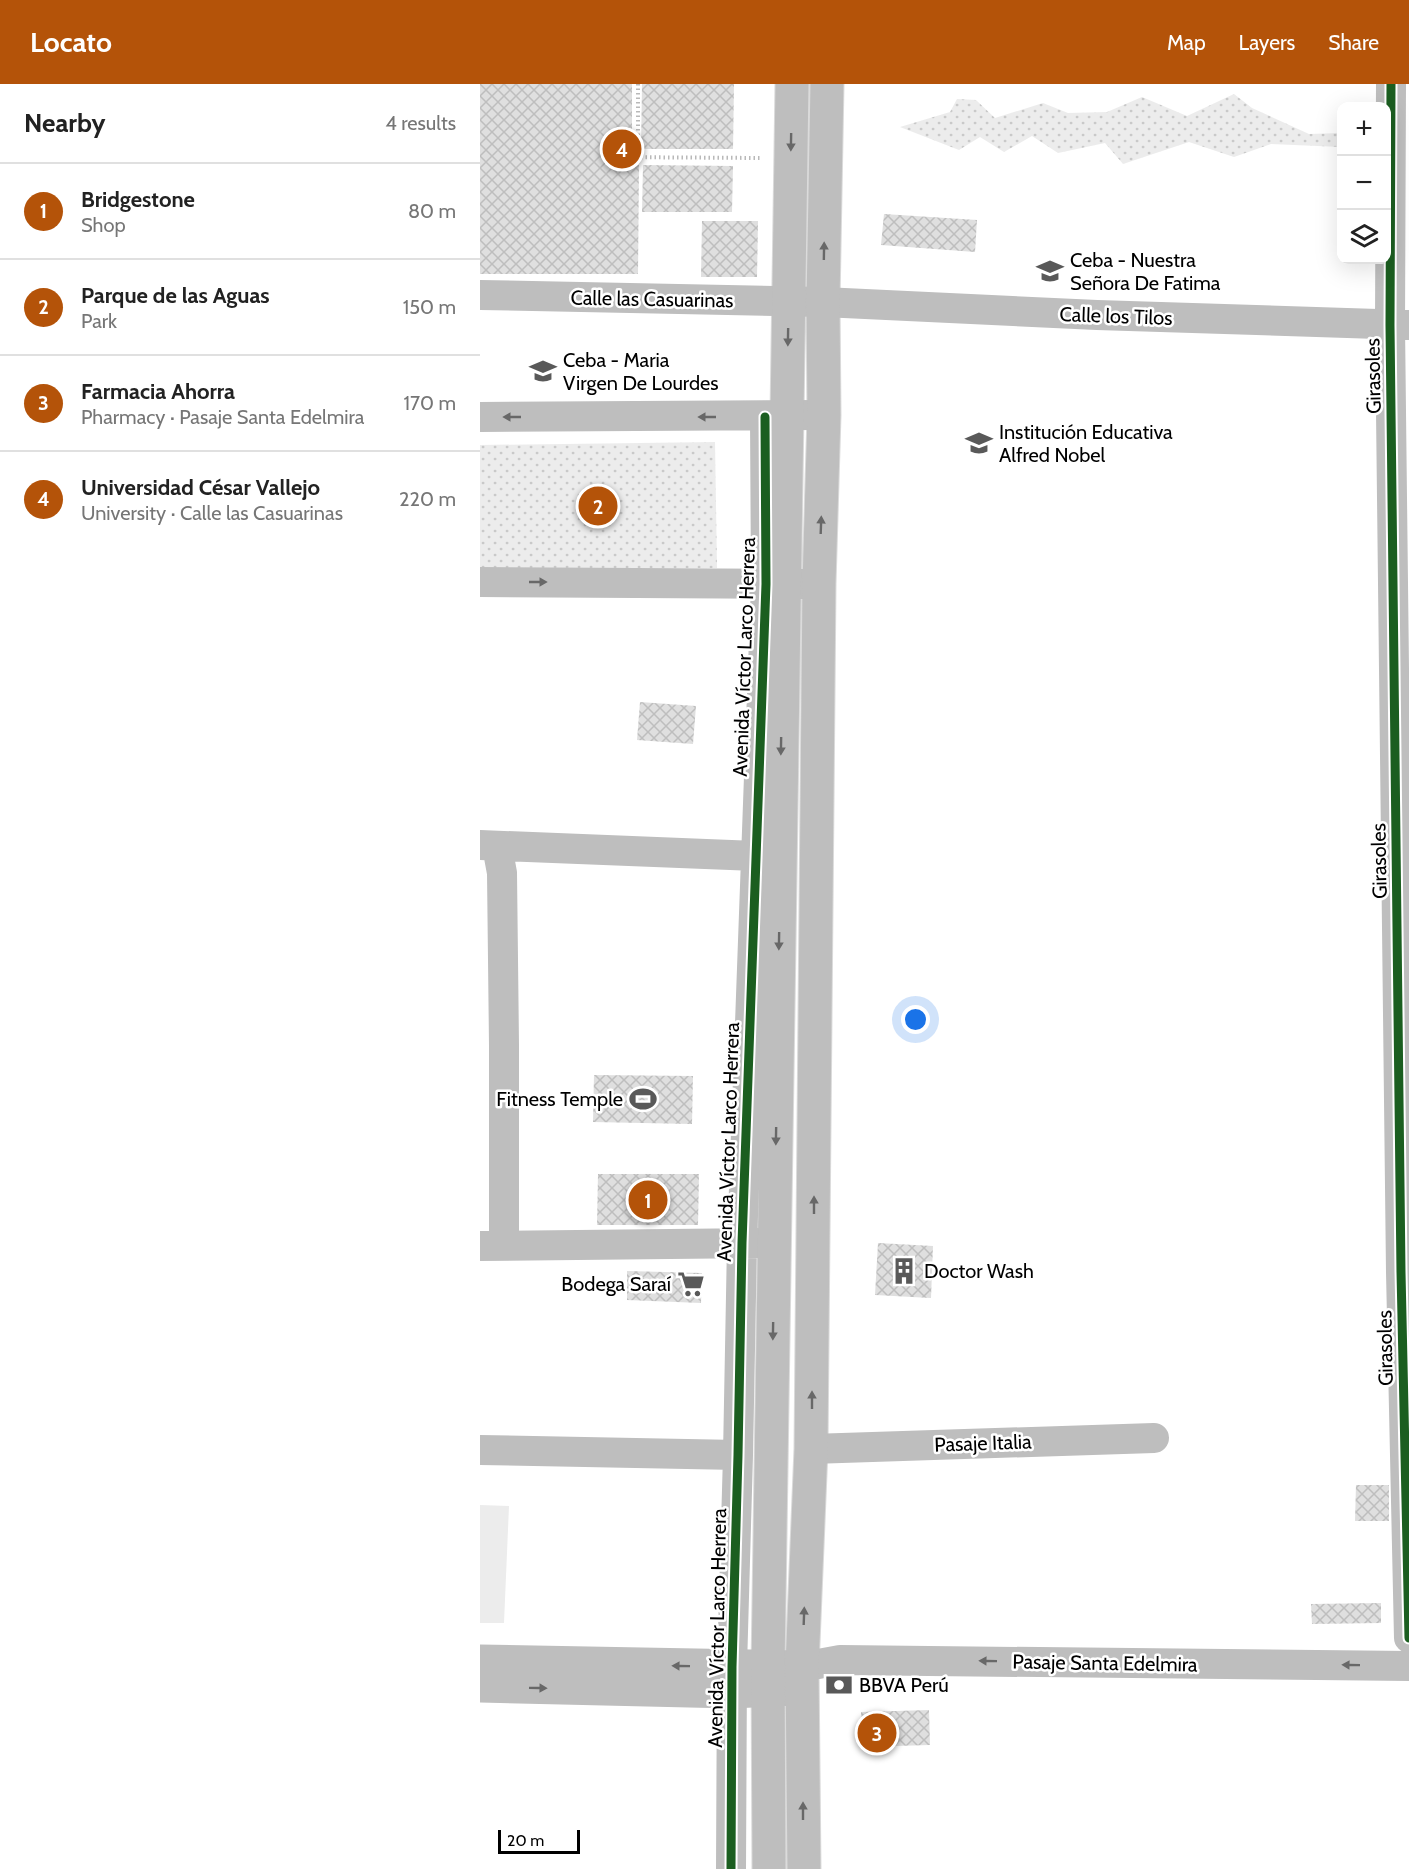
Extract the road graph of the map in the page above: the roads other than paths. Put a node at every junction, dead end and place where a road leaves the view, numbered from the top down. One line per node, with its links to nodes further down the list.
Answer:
1 (792, 84): 5 (main road, Avenida Víctor Larco Herrera, one-way to 5)
2 (826, 84): 6 (main road, one-way to 2)
3 (1391, 84): 7 (street, Girasoles)
4 (480, 295): 5 (street, Calle las Casuarinas)
5 (789, 302): 6 (street, Calle las Casuarinas); 10 (main road, Avenida Víctor Larco Herrera, one-way to 10)
6 (823, 302): 7 (street, Calle los Tilos); 8 (main road)
7 (1400, 325): 14 (street, Girasoles)
8 (824, 415): 10 (street); 13 (main road, one-way to 8)
9 (480, 417): 10 (street, one-way to 9)
10 (776, 417): 12 (main road, Avenida Víctor Larco Herrera)
11 (480, 582): 12 (street, one-way to 12)
12 (775, 583): 13 (street); 16 (street, Avenida Víctor Larco Herrera); 19 (main road, Avenida Víctor Larco Herrera, one-way to 19)
13 (819, 584): 23 (main road, one-way to 13)
14 (1402, 628): 21 (street, Girasoles)
15 (489, 845): 16 (street); 17 (street)
16 (756, 856): 18 (street, Avenida Víctor Larco Herrera)
17 (492, 1044): 20 (street)
18 (742, 1243): 19 (street); 20 (street); 25 (street, Avenida Víctor Larco Herrera)
19 (774, 1243): 30 (main road, Avenida Víctor Larco Herrera, one-way to 30)
20 (492, 1246)
21 (1405, 1271): 26 (street, Girasoles)
22 (1154, 1438): 23 (street, Pasaje Italia)
23 (812, 1449): 31 (main road, one-way to 23)
24 (480, 1450): 25 (street)
25 (738, 1455): 32 (street, Avenida Víctor Larco Herrera)
26 (1407, 1501): 27 (street, Girasoles)
27 (1409, 1638)
28 (480, 1660): 32 (main road, one-way to 28)
29 (1409, 1666): 31 (street, Pasaje Santa Edelmira, one-way to 31)
30 (768, 1678): 31 (main road); 32 (main road); 35 (main road, Avenida Víctor Larco Herrera)
31 (803, 1678): 36 (main road, one-way to 31)
32 (732, 1680): 33 (main road, one-way to 32); 34 (street, Avenida Víctor Larco Herrera)
33 (480, 1686)
34 (731, 1869)
35 (769, 1869)
36 (804, 1869)

